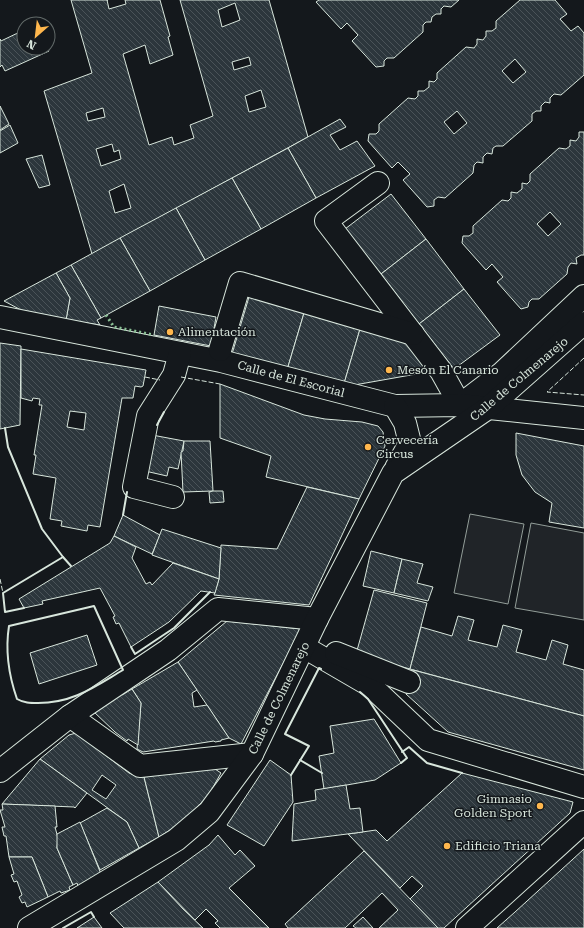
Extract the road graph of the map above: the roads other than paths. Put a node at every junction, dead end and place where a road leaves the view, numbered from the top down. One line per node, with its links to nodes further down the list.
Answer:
1 (378, 183): 5 (street)
2 (584, 296): 8 (street, Calle de Colmenarejo)
3 (0, 317): 7 (street, Calle de El Escorial)
4 (584, 323): 10 (street, Calle de Colmenarejo)
5 (413, 334): 6 (street); 8 (street)
6 (220, 350)
7 (180, 353): 9 (street, Calle de El Escorial); 13 (street)
8 (460, 405): 9 (street, Calle de El Escorial); 10 (street, Calle de El Escorial)
9 (395, 406): 12 (street, Calle de Colmenarejo)
10 (488, 408): 11 (street, Calle de El Escorial); 12 (street, Calle de Colmenarejo)
11 (584, 418)
12 (393, 473): 14 (street, Calle de Colmenarejo)
13 (173, 497)
14 (317, 619): 15 (street, Calle de Colmenarejo); 17 (street)
15 (305, 644): 16 (street); 18 (street, Calle de Colmenarejo); 20 (street)
16 (409, 682)
17 (70, 716): 18 (street); 19 (street)
18 (252, 754): 22 (street, Calle de Colmenarejo)
19 (0, 771)
20 (584, 788)
21 (584, 822): 23 (street)
22 (29, 928)
23 (467, 928)

